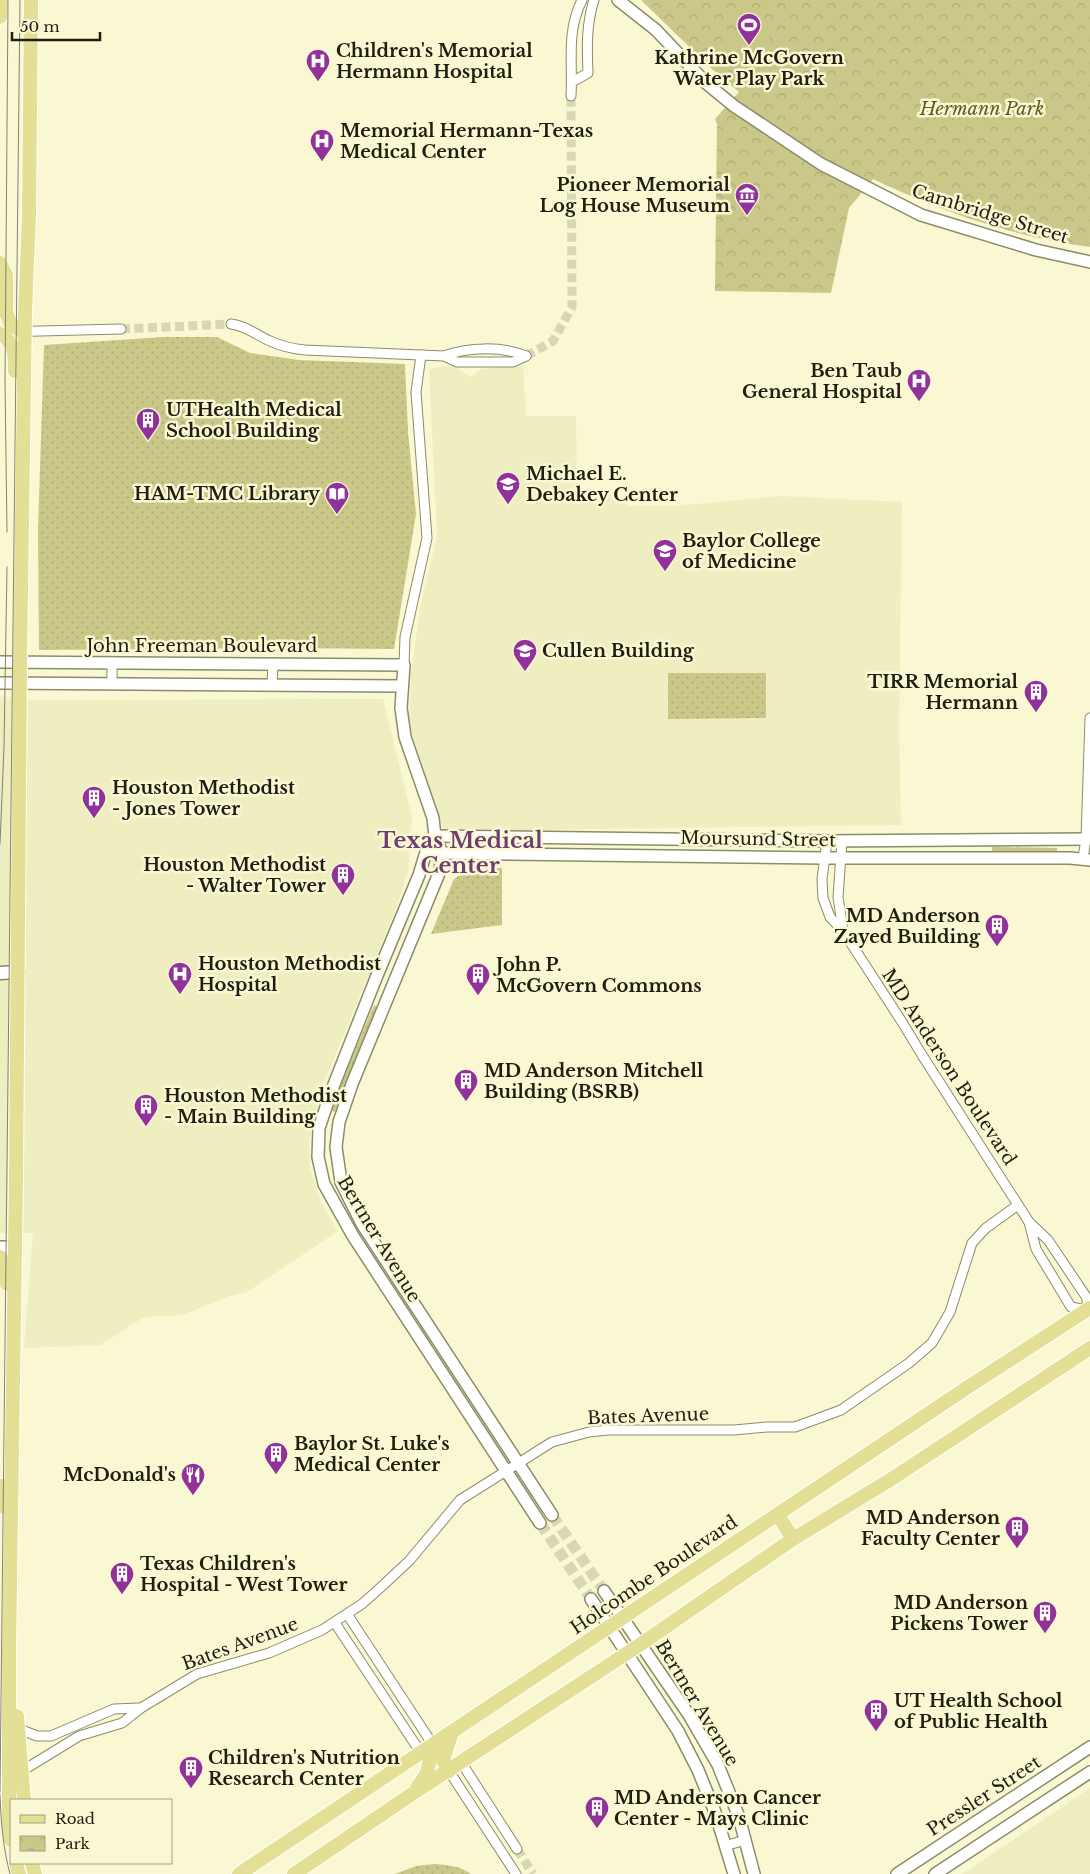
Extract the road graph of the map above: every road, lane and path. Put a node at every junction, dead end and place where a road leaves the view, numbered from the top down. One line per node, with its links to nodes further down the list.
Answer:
1 (1, 0): 6 (main road)
2 (31, 0): 13 (main road)
3 (582, 0): 7 (street)
4 (594, 0): 7 (street)
5 (618, 0): 9 (street, Cambridge Street)
6 (0, 17)
7 (572, 82): 8 (street)
8 (571, 96)
9 (1090, 262)
10 (0, 264): 13 (main road)
11 (231, 324): 15 (street)
12 (121, 330): 13 (street)
13 (24, 332): 14 (street); 17 (main road)
14 (0, 333): 17 (main road)
15 (421, 355): 16 (street); 22 (street)
16 (444, 356): 16 (street)
17 (23, 426): 19 (main road)
18 (0, 662): 19 (street, John Freeman Boulevard)
19 (20, 662): 20 (street, John Freeman Boulevard); 24 (main road)
20 (112, 662): 21 (street, John Freeman Boulevard); 25 (street)
21 (273, 664): 22 (street, John Freeman Boulevard); 26 (street)
22 (404, 664): 27 (street)
23 (0, 683): 24 (street)
24 (20, 683): 25 (street); 40 (main road)
25 (112, 684): 26 (street)
26 (272, 685): 27 (street)
27 (402, 686): 29 (street)
28 (1090, 718): 30 (street)
29 (435, 836): 31 (street, Moursund Street); 33 (street, Bertner Avenue); 34 (street)
30 (1088, 839): 32 (street, Moursund Street); 37 (street)
31 (827, 841): 32 (street, Moursund Street); 35 (street, MD Anderson Boulevard)
32 (842, 841): 36 (street, MD Anderson Boulevard)
33 (426, 852): 34 (street, Moursund Street); 51 (street, Bertner Avenue)
34 (442, 853): 35 (street, Moursund Street); 49 (street, Bertner Avenue)
35 (824, 858): 36 (street, Moursund Street); 38 (street, MD Anderson Boulevard)
36 (841, 858): 37 (street, Moursund Street); 38 (street, MD Anderson Boulevard)
37 (1086, 860)
38 (843, 930): 41 (street, MD Anderson Boulevard)
39 (0, 972): 40 (main road)
40 (18, 972): 43 (main road)
41 (1018, 1205): 42 (street, MD Anderson Boulevard); 49 (street, Bates Avenue)
42 (1029, 1222): 46 (street, MD Anderson Boulevard); 46 (street, MD Anderson Boulevard)
43 (15, 1247): 44 (street); 48 (main road)
44 (0, 1248)
45 (0, 1257): 48 (main road)
46 (1089, 1311): 54 (main road, Holcombe Boulevard)
47 (1090, 1348): 56 (main road)
48 (14, 1354): 50 (main road)
49 (518, 1463): 51 (street, Bates Avenue); 53 (street, Bertner Avenue)
50 (6, 1467): 57 (main road)
51 (506, 1471): 55 (street, Bertner Avenue); 60 (street, Bates Avenue)
52 (0, 1486): 57 (main road)
53 (552, 1515)
54 (778, 1515): 56 (main road); 61 (main road, Holcombe Boulevard)
55 (540, 1523)
56 (793, 1539): 64 (main road)
57 (10, 1574): 65 (main road)
58 (604, 1591): 61 (street, Bertner Avenue)
59 (591, 1599): 63 (street, Bertner Avenue)
60 (347, 1614): 62 (street, Bates Avenue); 71 (street)
61 (622, 1618): 63 (main road, Holcombe Boulevard); 64 (street, Bertner Avenue)
62 (335, 1623): 67 (street, Bates Avenue); 71 (street)
63 (608, 1627): 66 (street, Bertner Avenue); 69 (main road, Holcombe Boulevard)
64 (641, 1644): 66 (main road); 85 (street, Bertner Avenue)
65 (9, 1651): 68 (main road); 84 (main road)
66 (626, 1654): 72 (main road); 86 (street, Bertner Avenue)
67 (141, 1708): 68 (street); 74 (street, Bates Avenue)
68 (18, 1729): 74 (main road)
69 (452, 1732): 71 (main road, Holcombe Boulevard); 75 (main road)
70 (1090, 1747): 73 (street, Pressler Street)
71 (427, 1749): 79 (main road); 88 (main road, Holcombe Boulevard)
72 (461, 1762): 75 (main road); 82 (street)
73 (1059, 1768): 77 (street, Pressler Street); 78 (street)
74 (22, 1771): 80 (main road)
75 (448, 1771): 79 (main road); 83 (street)
76 (1090, 1772): 78 (street)
77 (1036, 1784): 81 (street); 93 (street, Pressler Street)
78 (1071, 1785): 81 (street)
79 (412, 1794): 89 (main road)
80 (24, 1799)
81 (1048, 1800): 94 (street)
82 (491, 1808): 83 (street); 87 (street)
83 (479, 1816): 90 (street)
84 (10, 1834)
85 (745, 1840): 86 (street); 92 (street, Bertner Avenue)
86 (726, 1846): 91 (street, Bertner Avenue)
87 (517, 1849)
88 (239, 1874)
89 (294, 1874)
90 (516, 1874)
91 (734, 1874)
92 (754, 1874)
93 (897, 1874)
94 (935, 1874)

